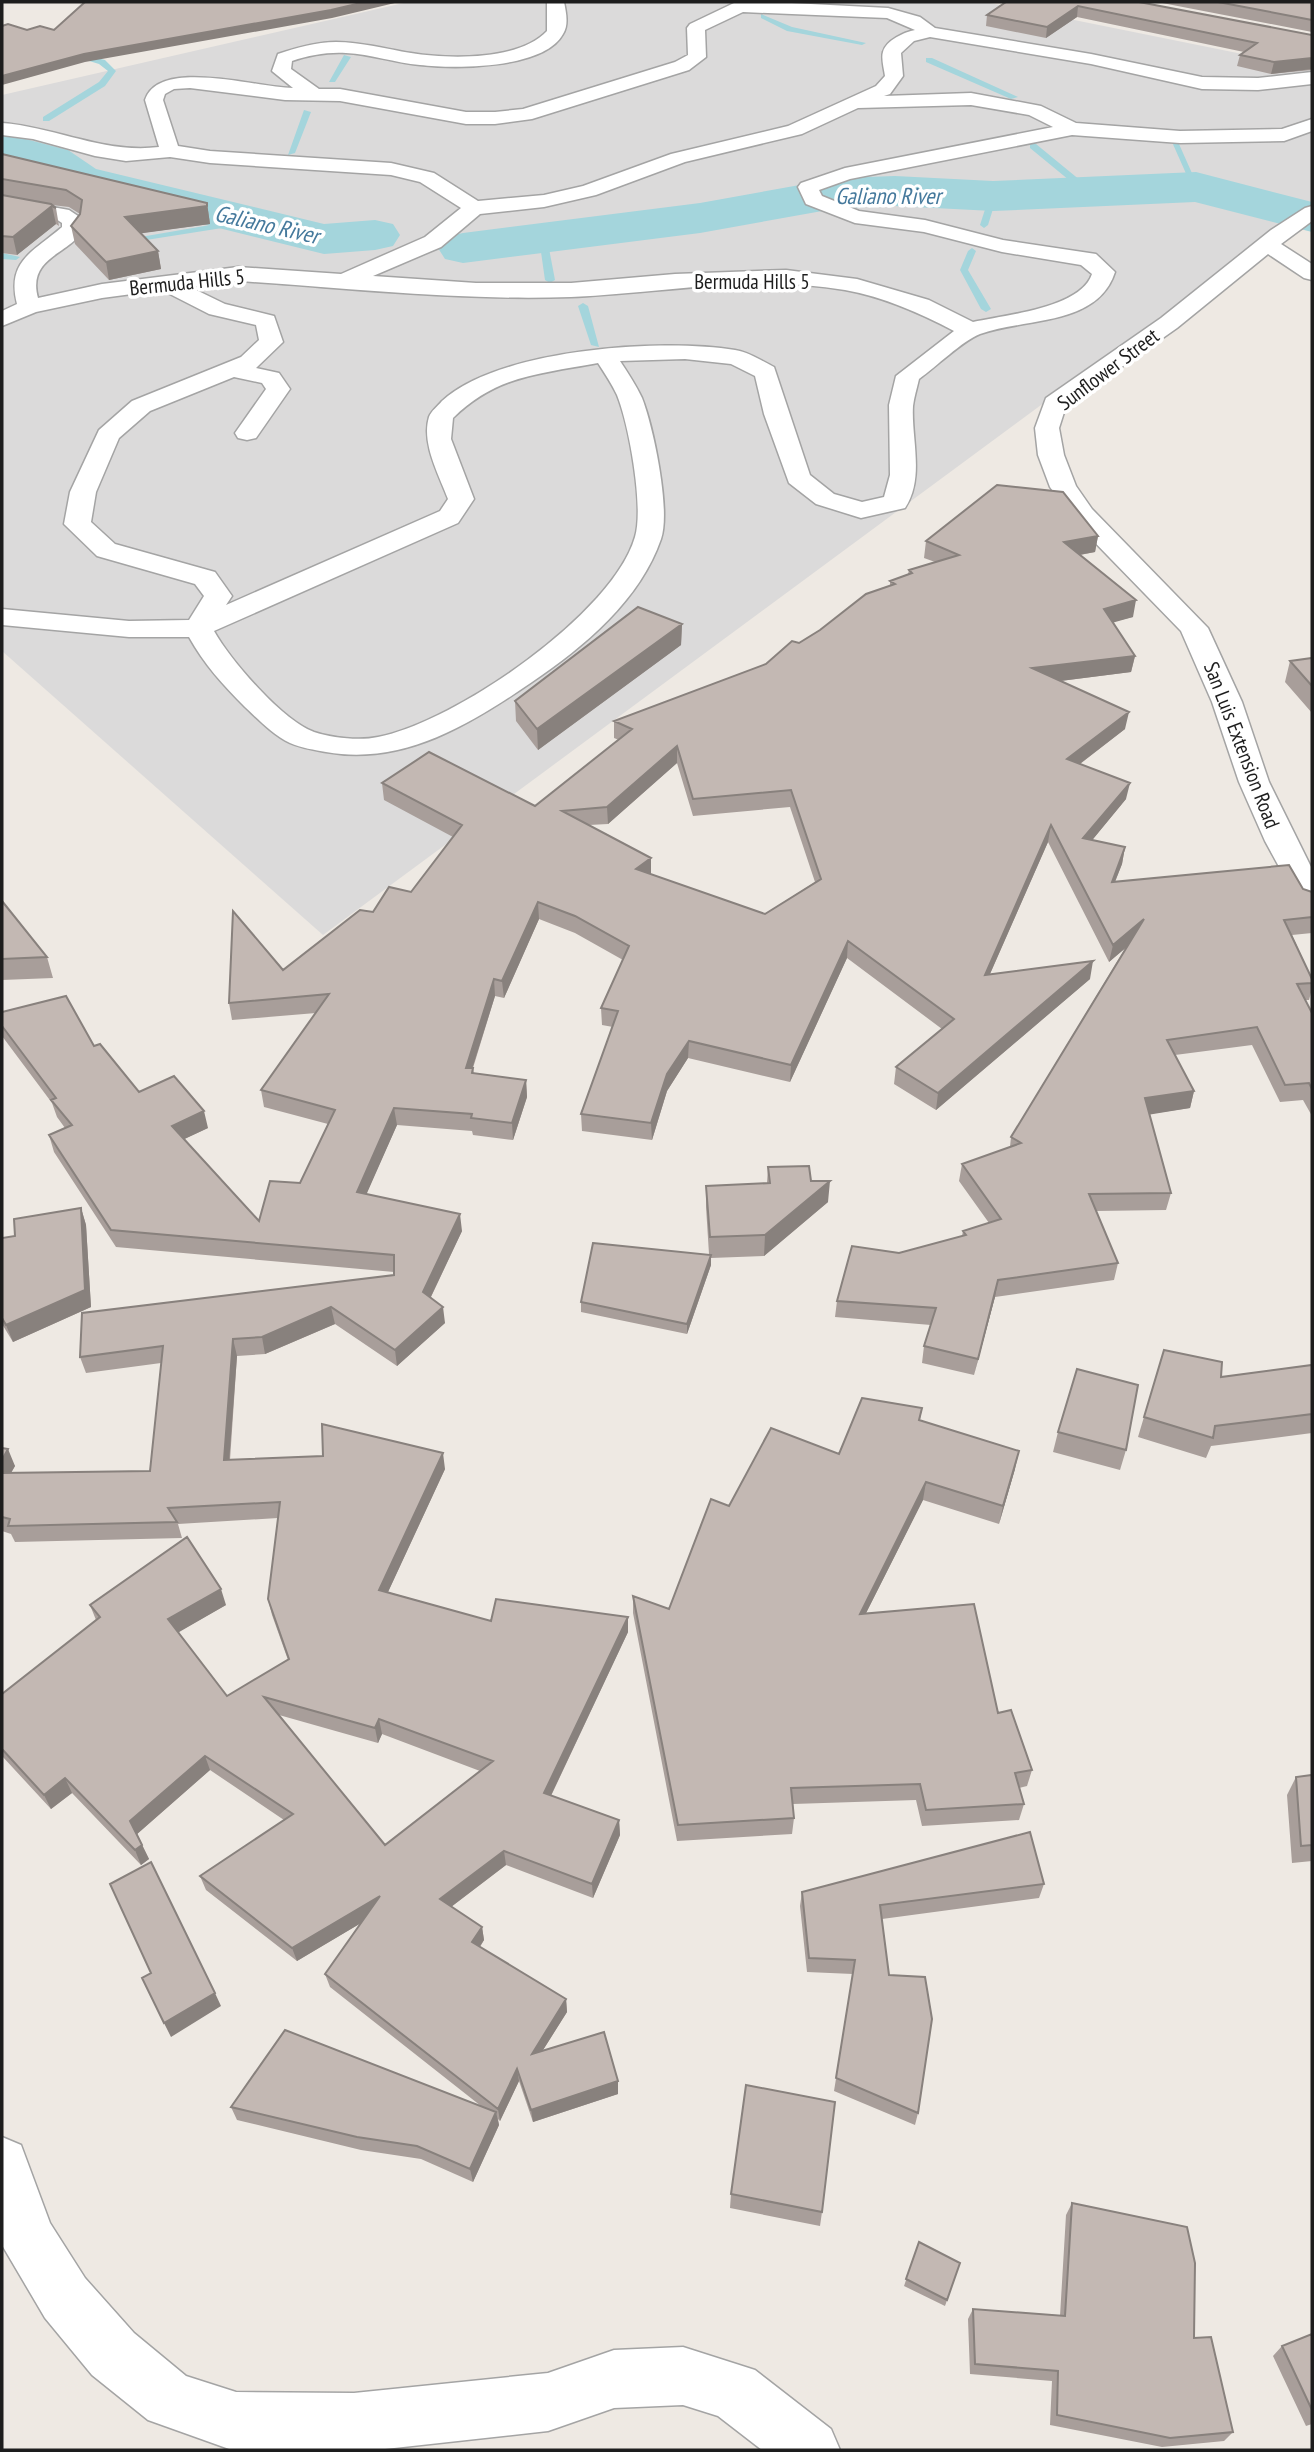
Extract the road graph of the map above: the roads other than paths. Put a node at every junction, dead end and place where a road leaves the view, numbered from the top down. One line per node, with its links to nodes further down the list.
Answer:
1 (555, 2): 5 (street)
2 (742, 4): 3 (street); 5 (street)
3 (930, 32): 4 (street); 6 (street)
4 (1312, 78)
5 (313, 93): 10 (street)
6 (852, 103): 8 (street); 12 (street)
7 (1312, 125): 8 (street)
8 (1072, 129): 20 (street)
9 (2, 130): 10 (street)
10 (170, 151): 12 (street)
11 (2, 204): 18 (street)
12 (474, 208): 16 (street)
13 (1312, 212): 14 (street, Sunflower Street)
14 (1274, 240): 15 (street); 26 (street, Sunflower Street)
15 (1312, 273)
16 (342, 282): 17 (street, Bermuda Hills 5); 20 (street, Bermuda Hills 5)
17 (165, 283): 18 (street, Bermuda Hills 5); 22 (street)
18 (29, 307): 19 (street, Bermuda Hills 5)
19 (2, 319)
20 (970, 330): 21 (street)
21 (604, 355): 25 (street); 25 (street)
22 (231, 369): 23 (street); 25 (street)
23 (247, 433)
24 (2, 617): 25 (street)
25 (198, 628)
26 (1194, 628): 27 (street, San Luis Extension Road)
27 (1312, 898)
28 (2, 2164): 29 (street)
29 (810, 2450)

